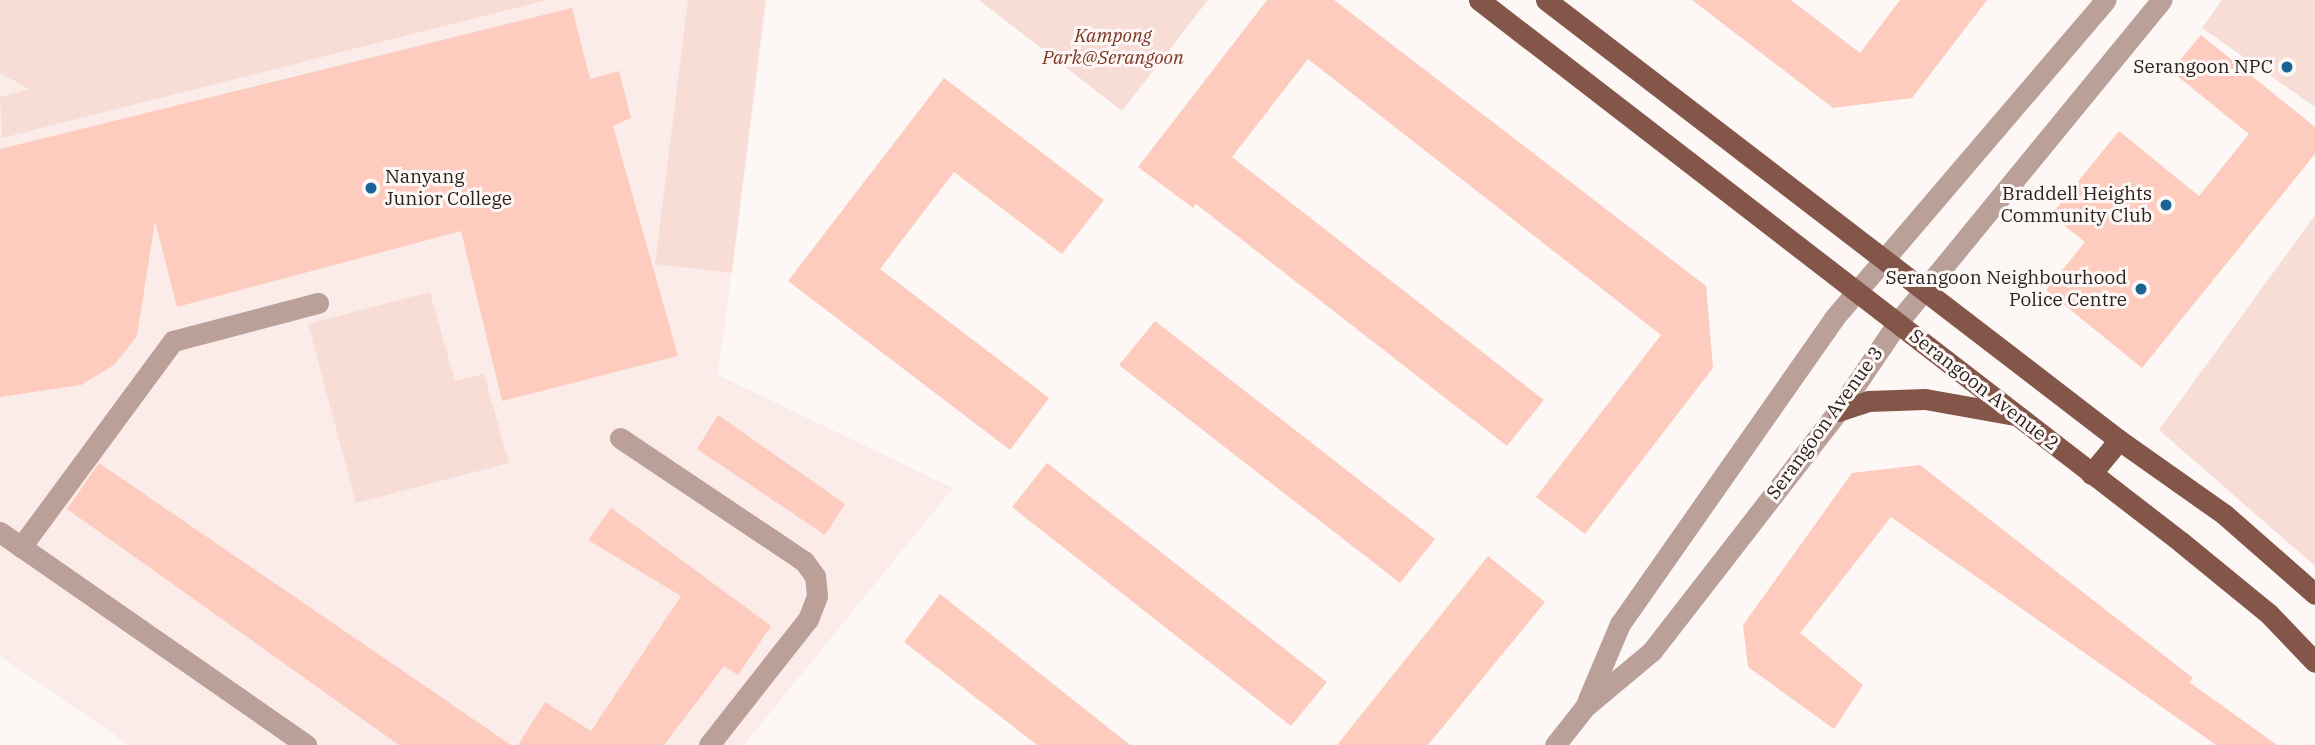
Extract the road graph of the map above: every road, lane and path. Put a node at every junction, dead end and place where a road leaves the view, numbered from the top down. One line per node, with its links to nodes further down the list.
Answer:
1 (1479, 0): 7 (main road, Serangoon Avenue 2)
2 (1546, 0): 5 (main road)
3 (2106, 0): 5 (street, Serangoon Avenue 3)
4 (2162, 0): 6 (street, Serangoon Avenue 3)
5 (1882, 257): 6 (main road); 7 (street, Serangoon Avenue 3)
6 (1925, 289): 9 (street, Serangoon Avenue 3); 13 (main road)
7 (1856, 290): 9 (main road, Serangoon Avenue 2); 19 (street, Serangoon Avenue 3)
8 (318, 303): 16 (street)
9 (1898, 322): 10 (street, Serangoon Avenue 3); 11 (main road, Serangoon Avenue 2)
10 (1838, 411): 11 (main road); 19 (street, Serangoon Avenue 3)
11 (2020, 416): 14 (main road, Serangoon Avenue 2)
12 (620, 438): 21 (street)
13 (2119, 440): 14 (main road); 17 (main road)
14 (2091, 474): 18 (main road, Serangoon Avenue 2)
15 (0, 532): 16 (street)
16 (21, 547): 20 (street)
17 (2315, 594)
18 (2315, 662)
19 (1585, 707): 22 (street, Serangoon Avenue 3)
20 (306, 745)
21 (709, 745)
22 (1555, 745)

